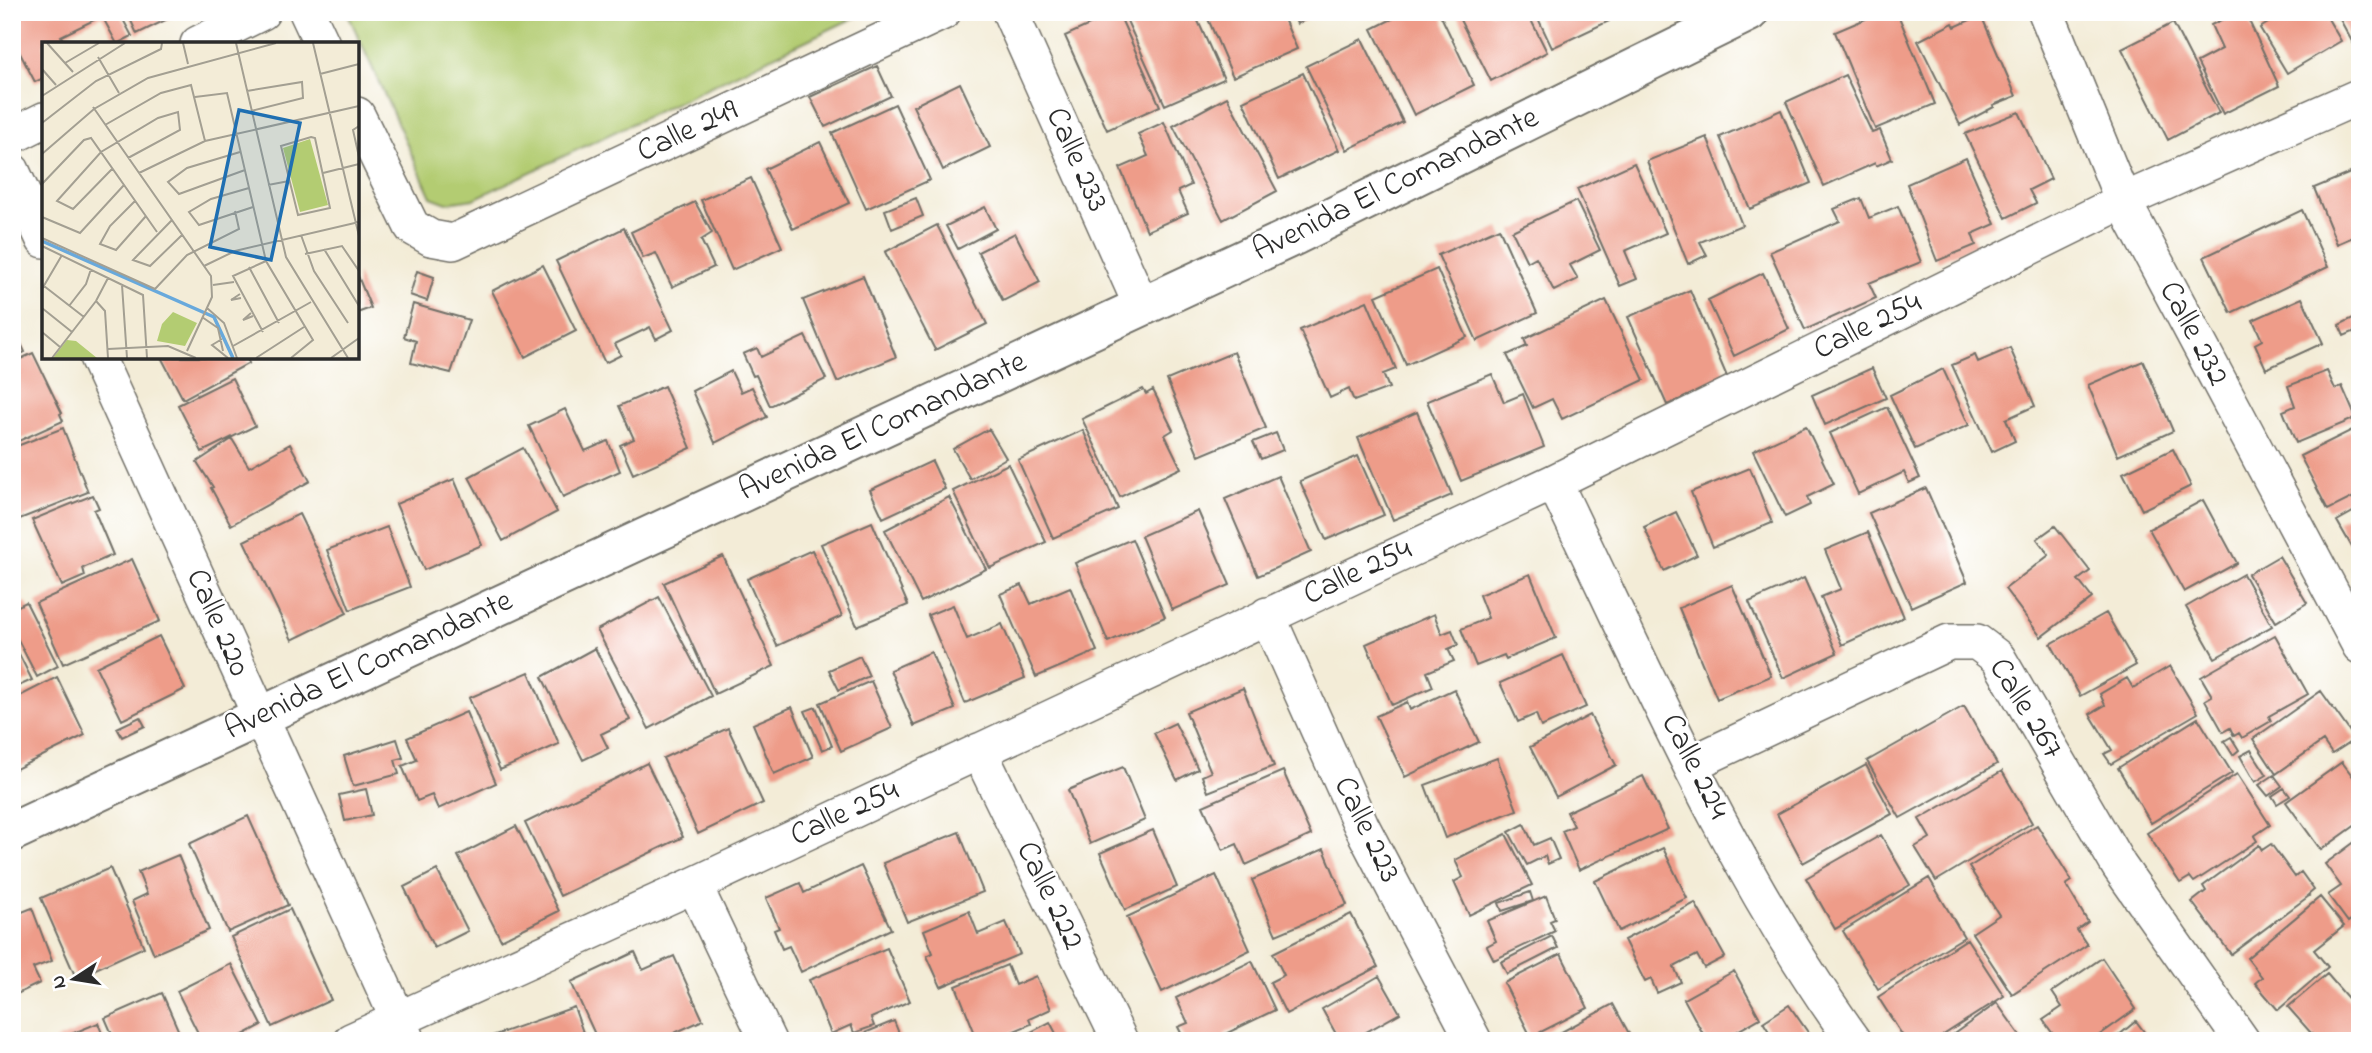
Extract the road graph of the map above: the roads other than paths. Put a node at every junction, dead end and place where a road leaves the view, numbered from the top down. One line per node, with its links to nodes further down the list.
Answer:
1 (262, 12): 7 (street)
2 (307, 12): 8 (street)
3 (943, 12): 10 (street, Calle 249)
4 (1010, 12): 16 (street, Calle 233)
5 (1749, 12): 16 (street, Avenida El Comandante)
6 (2046, 12): 14 (street, Calle 232)
7 (202, 42)
8 (321, 42)
9 (2360, 96): 14 (street, Calle 254)
10 (359, 119)
11 (42, 121): 12 (street)
12 (12, 136)
13 (12, 171): 15 (street)
14 (2123, 201): 18 (street, Calle 254); 20 (street, Calle 232)
15 (42, 236)
16 (1142, 307): 21 (street, Avenida El Comandante)
17 (98, 359): 21 (street, Calle 220)
18 (1554, 482): 19 (street, Calle 254); 23 (street, Calle 224)
19 (1266, 615): 22 (street, Calle 254); 30 (street, Calle 223)
20 (2360, 646)
21 (259, 716): 24 (street, Avenida El Comandante); 26 (street, Calle 220)
22 (979, 751): 25 (street, Calle 254); 29 (street, Calle 222)
23 (1691, 764): 31 (street, Calle 224); 32 (street, Calle 267)
24 (12, 832)
25 (695, 885): 26 (street, Calle 254); 28 (street)
26 (402, 1030): 27 (street, Calle 254)
27 (351, 1041)
28 (768, 1041)
29 (1120, 1041)
30 (1474, 1041)
31 (1854, 1041)
32 (2242, 1041)

